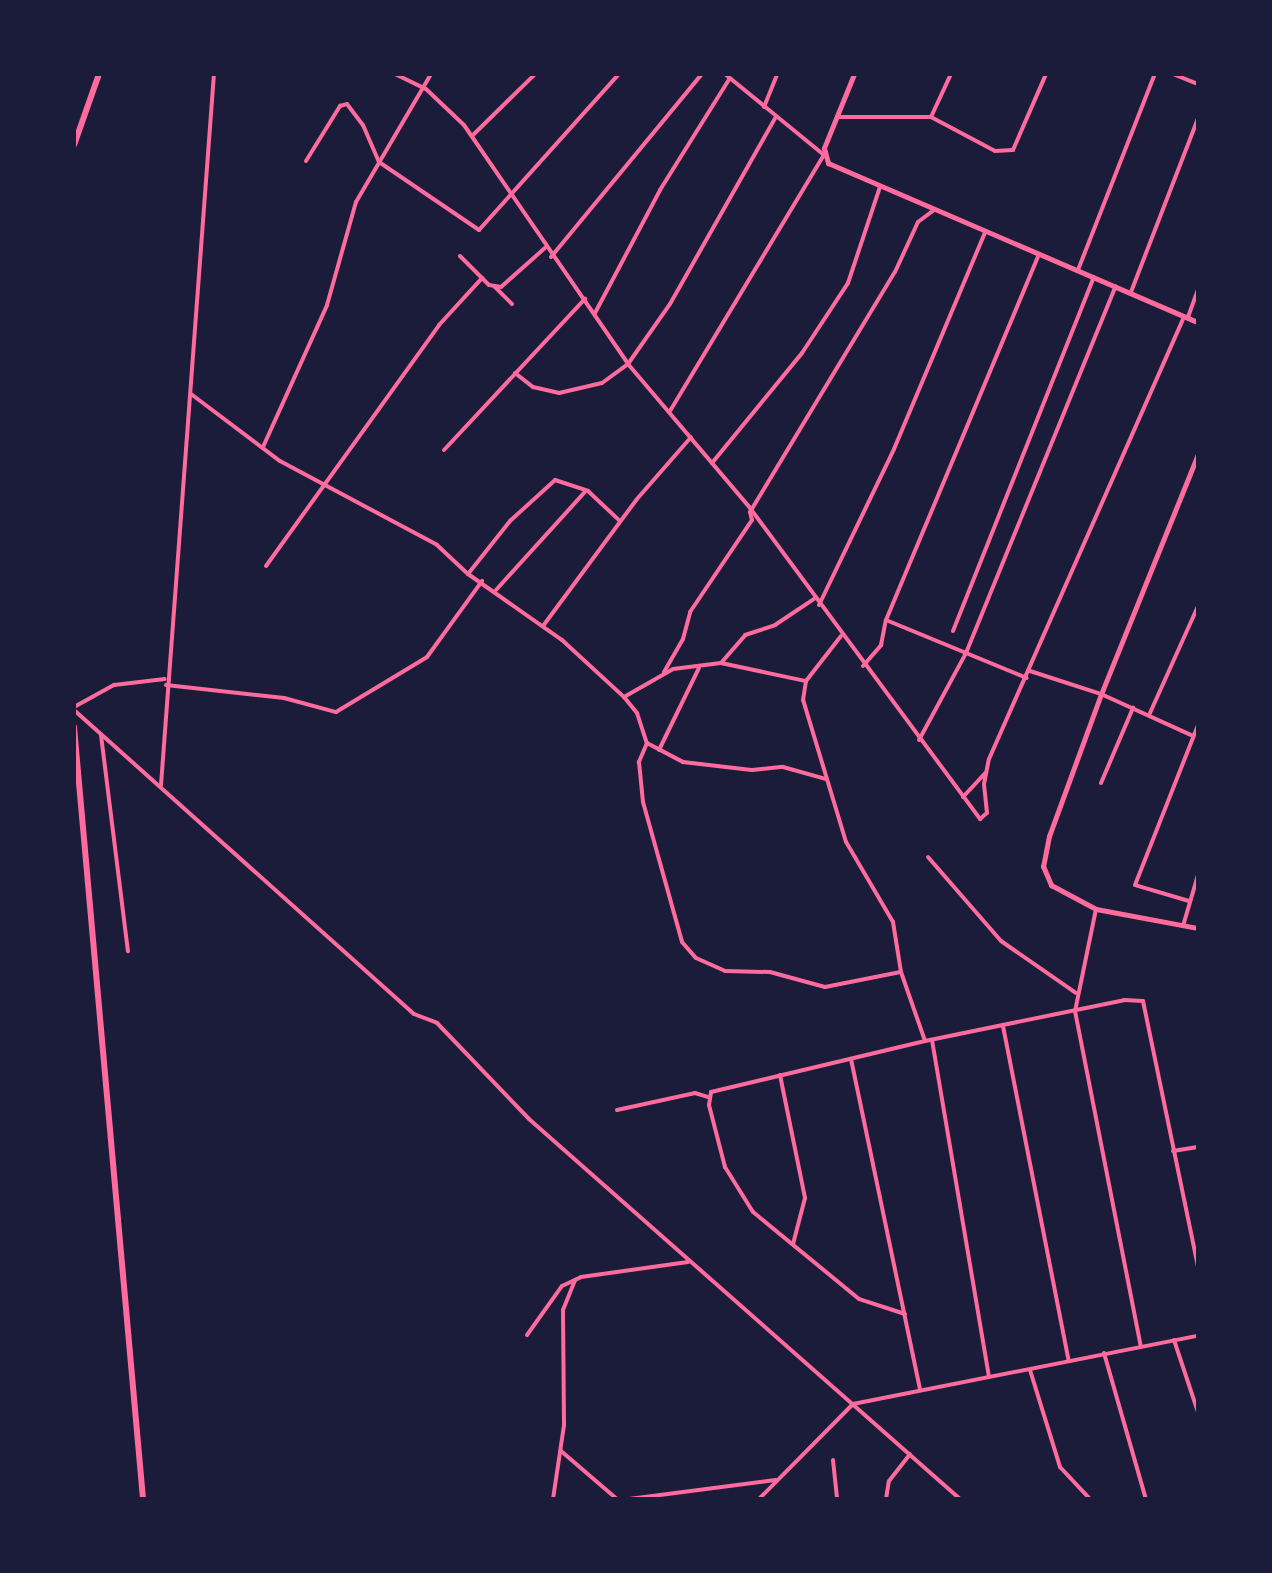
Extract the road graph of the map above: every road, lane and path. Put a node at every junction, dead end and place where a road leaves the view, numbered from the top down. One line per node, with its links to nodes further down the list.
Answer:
1 (99, 74): 23 (highway)
2 (214, 74): 49 (street)
3 (395, 74): 16 (street)
4 (431, 74): 16 (street)
5 (535, 74): 22 (street)
6 (619, 74): 28 (street)
7 (702, 74): 34 (street)
8 (777, 74): 17 (street)
9 (854, 74): 19 (street)
10 (951, 74): 20 (street)
11 (1046, 74): 20 (street)
12 (1155, 74): 35 (street)
13 (1173, 74): 15 (street)
14 (728, 76): 17 (street); 44 (street)
15 (1198, 84)
16 (426, 89): 22 (street); 26 (street)
17 (764, 107): 18 (street)
18 (776, 117): 24 (street); 47 (street)
19 (837, 117): 20 (street); 24 (street)
20 (931, 117)
21 (1198, 118): 41 (street)
22 (472, 136): 28 (street)
23 (74, 145)
24 (824, 155): 27 (street); 50 (street)
25 (306, 161): 26 (street)
26 (379, 162): 28 (street); 52 (street)
27 (880, 187): 29 (street); 55 (street)
28 (511, 195): 31 (street)
29 (937, 208): 30 (street); 58 (street)
30 (985, 232): 32 (street); 65 (street)
31 (545, 248): 34 (street); 39 (street)
32 (1039, 254): 35 (street); 67 (street)
33 (460, 256): 37 (street)
34 (551, 257): 42 (street)
35 (1078, 270): 36 (street)
36 (1094, 277): 38 (street); 69 (street)
37 (482, 278): 39 (street); 56 (street)
38 (1116, 286): 41 (street); 71 (street)
39 (495, 287): 43 (street)
40 (1198, 289): 45 (street)
41 (1131, 292): 45 (street)
42 (585, 299): 44 (street); 48 (street)
43 (512, 304)
44 (595, 313): 47 (street)
45 (1186, 317): 46 (street); 75 (street)
46 (1198, 322)
47 (628, 364): 48 (street); 50 (street)
48 (515, 373): 53 (street)
49 (191, 394): 52 (street); 77 (street)
50 (670, 411): 51 (street)
51 (691, 437): 55 (street); 59 (street)
52 (263, 447): 56 (street)
53 (444, 450)
54 (1198, 454): 81 (street)
55 (712, 463): 58 (street)
56 (327, 485): 60 (street); 61 (street)
57 (585, 492): 59 (street); 61 (street); 63 (street)
58 (751, 510): 64 (street); 76 (street)
59 (620, 521): 68 (street)
60 (266, 566)
61 (468, 574): 62 (street)
62 (482, 581): 63 (street); 80 (street)
63 (496, 590): 68 (street)
64 (814, 599): 65 (street); 72 (street)
65 (819, 605): 70 (street)
66 (1198, 606): 85 (street)
67 (886, 620): 71 (street); 73 (street)
68 (543, 626): 82 (street)
69 (953, 631)
70 (841, 636): 73 (street); 79 (street)
71 (966, 653): 78 (street); 90 (street)
72 (721, 663): 74 (street); 79 (street)
73 (863, 666): 90 (street)
74 (699, 668): 76 (street); 92 (street)
75 (1030, 671): 78 (street); 81 (street)
76 (664, 672): 82 (street)
77 (166, 678): 80 (street); 83 (street)
78 (1027, 678): 93 (street)
79 (806, 681): 94 (street)
80 (166, 685): 96 (street)
81 (1101, 694): 84 (street); 101 (street)
82 (624, 697): 91 (street)
83 (74, 708): 88 (street)
84 (1133, 708): 85 (street); 95 (street)
85 (1150, 713): 89 (street)
86 (1198, 725): 89 (street)
87 (74, 727): 137 (highway)
88 (101, 735): 96 (street); 104 (street)
89 (1193, 736): 100 (street)
90 (919, 740): 97 (street)
91 (647, 743): 92 (street); 105 (street)
92 (659, 750): 94 (street)
93 (985, 773): 97 (street); 97 (street)
94 (826, 779): 105 (street)
95 (1101, 783)
96 (161, 785): 118 (street)
97 (963, 797)
98 (928, 857): 106 (street)
99 (1198, 875): 100 (street)
100 (1189, 901): 102 (street)
101 (1096, 909): 102 (street); 106 (street)
102 (1183, 926): 103 (street)
103 (1198, 928)
104 (128, 951)
105 (901, 972): 110 (street)
106 (1076, 993): 107 (street)
107 (1075, 1011): 108 (street); 116 (street); 125 (street)
108 (1003, 1026): 109 (street); 127 (street)
109 (932, 1040): 110 (street); 129 (street)
110 (925, 1041): 111 (street)
111 (851, 1059): 112 (street); 121 (street)
112 (780, 1075): 113 (street); 117 (street)
113 (708, 1097): 114 (street); 117 (street)
114 (617, 1110)
115 (1198, 1147): 116 (street)
116 (1173, 1151): 119 (street)
117 (793, 1244): 121 (street)
118 (691, 1262): 120 (street); 131 (street)
119 (1198, 1267)
120 (575, 1280): 122 (street); 133 (street)
121 (905, 1314): 130 (street)
122 (527, 1335)
123 (1198, 1336): 124 (street)
124 (1174, 1340): 125 (street); 132 (street)
125 (1141, 1346): 126 (street)
126 (1104, 1353): 127 (street); 146 (street)
127 (1069, 1361): 128 (street)
128 (1030, 1370): 129 (street); 145 (street)
129 (989, 1376): 130 (street)
130 (920, 1388): 131 (street)
131 (853, 1404): 134 (street); 136 (street)
132 (1198, 1412)
133 (560, 1450): 138 (street); 139 (street)
134 (910, 1454): 143 (street); 144 (street)
135 (833, 1460): 142 (street)
136 (778, 1480): 140 (street); 141 (street)
137 (143, 1499)
138 (553, 1499)
139 (617, 1499)
140 (629, 1499)
141 (759, 1499)
142 (837, 1499)
143 (886, 1499)
144 (960, 1499)
145 (1090, 1499)
146 (1146, 1499)

